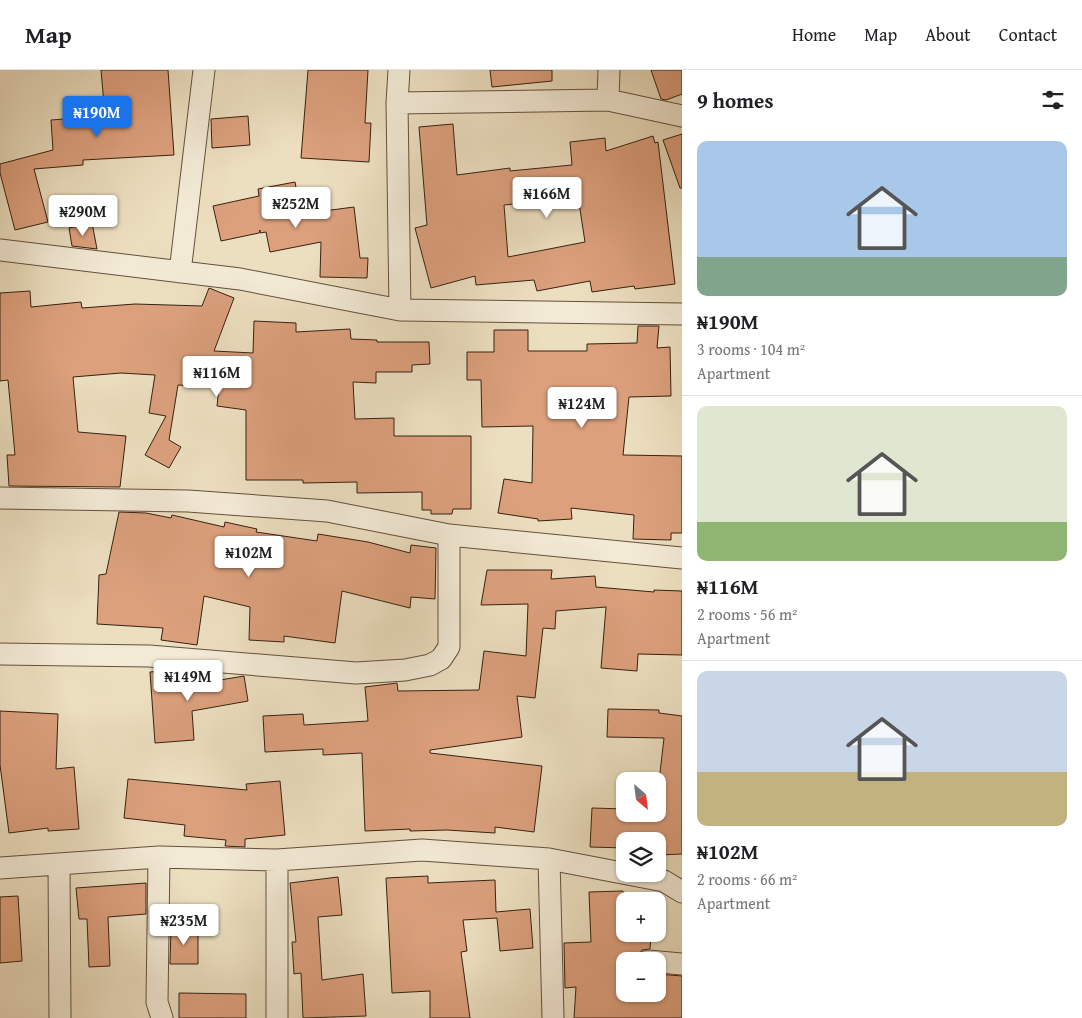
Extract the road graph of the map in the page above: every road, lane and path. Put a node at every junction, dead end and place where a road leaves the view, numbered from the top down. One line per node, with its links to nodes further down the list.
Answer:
1 (204, 70): 8 (street)
2 (399, 70): 5 (street)
3 (609, 70): 4 (street)
4 (608, 100): 5 (street); 6 (street)
5 (397, 102): 9 (street)
6 (682, 116)
7 (0, 250): 8 (street)
8 (180, 272): 9 (street)
9 (400, 310): 10 (street)
10 (682, 314)
11 (0, 498): 12 (street)
12 (449, 535): 13 (street); 14 (street)
13 (682, 558)
14 (0, 654)
15 (160, 857): 17 (street); 18 (street); 24 (street)
16 (549, 859): 17 (street); 20 (street); 26 (street)
17 (277, 860): 25 (street)
18 (59, 864): 19 (street); 23 (street)
19 (0, 868)
20 (682, 892)
21 (666, 963): 22 (street)
22 (682, 964)
23 (60, 1018)
24 (162, 1018)
25 (277, 1018)
26 (553, 1018)

